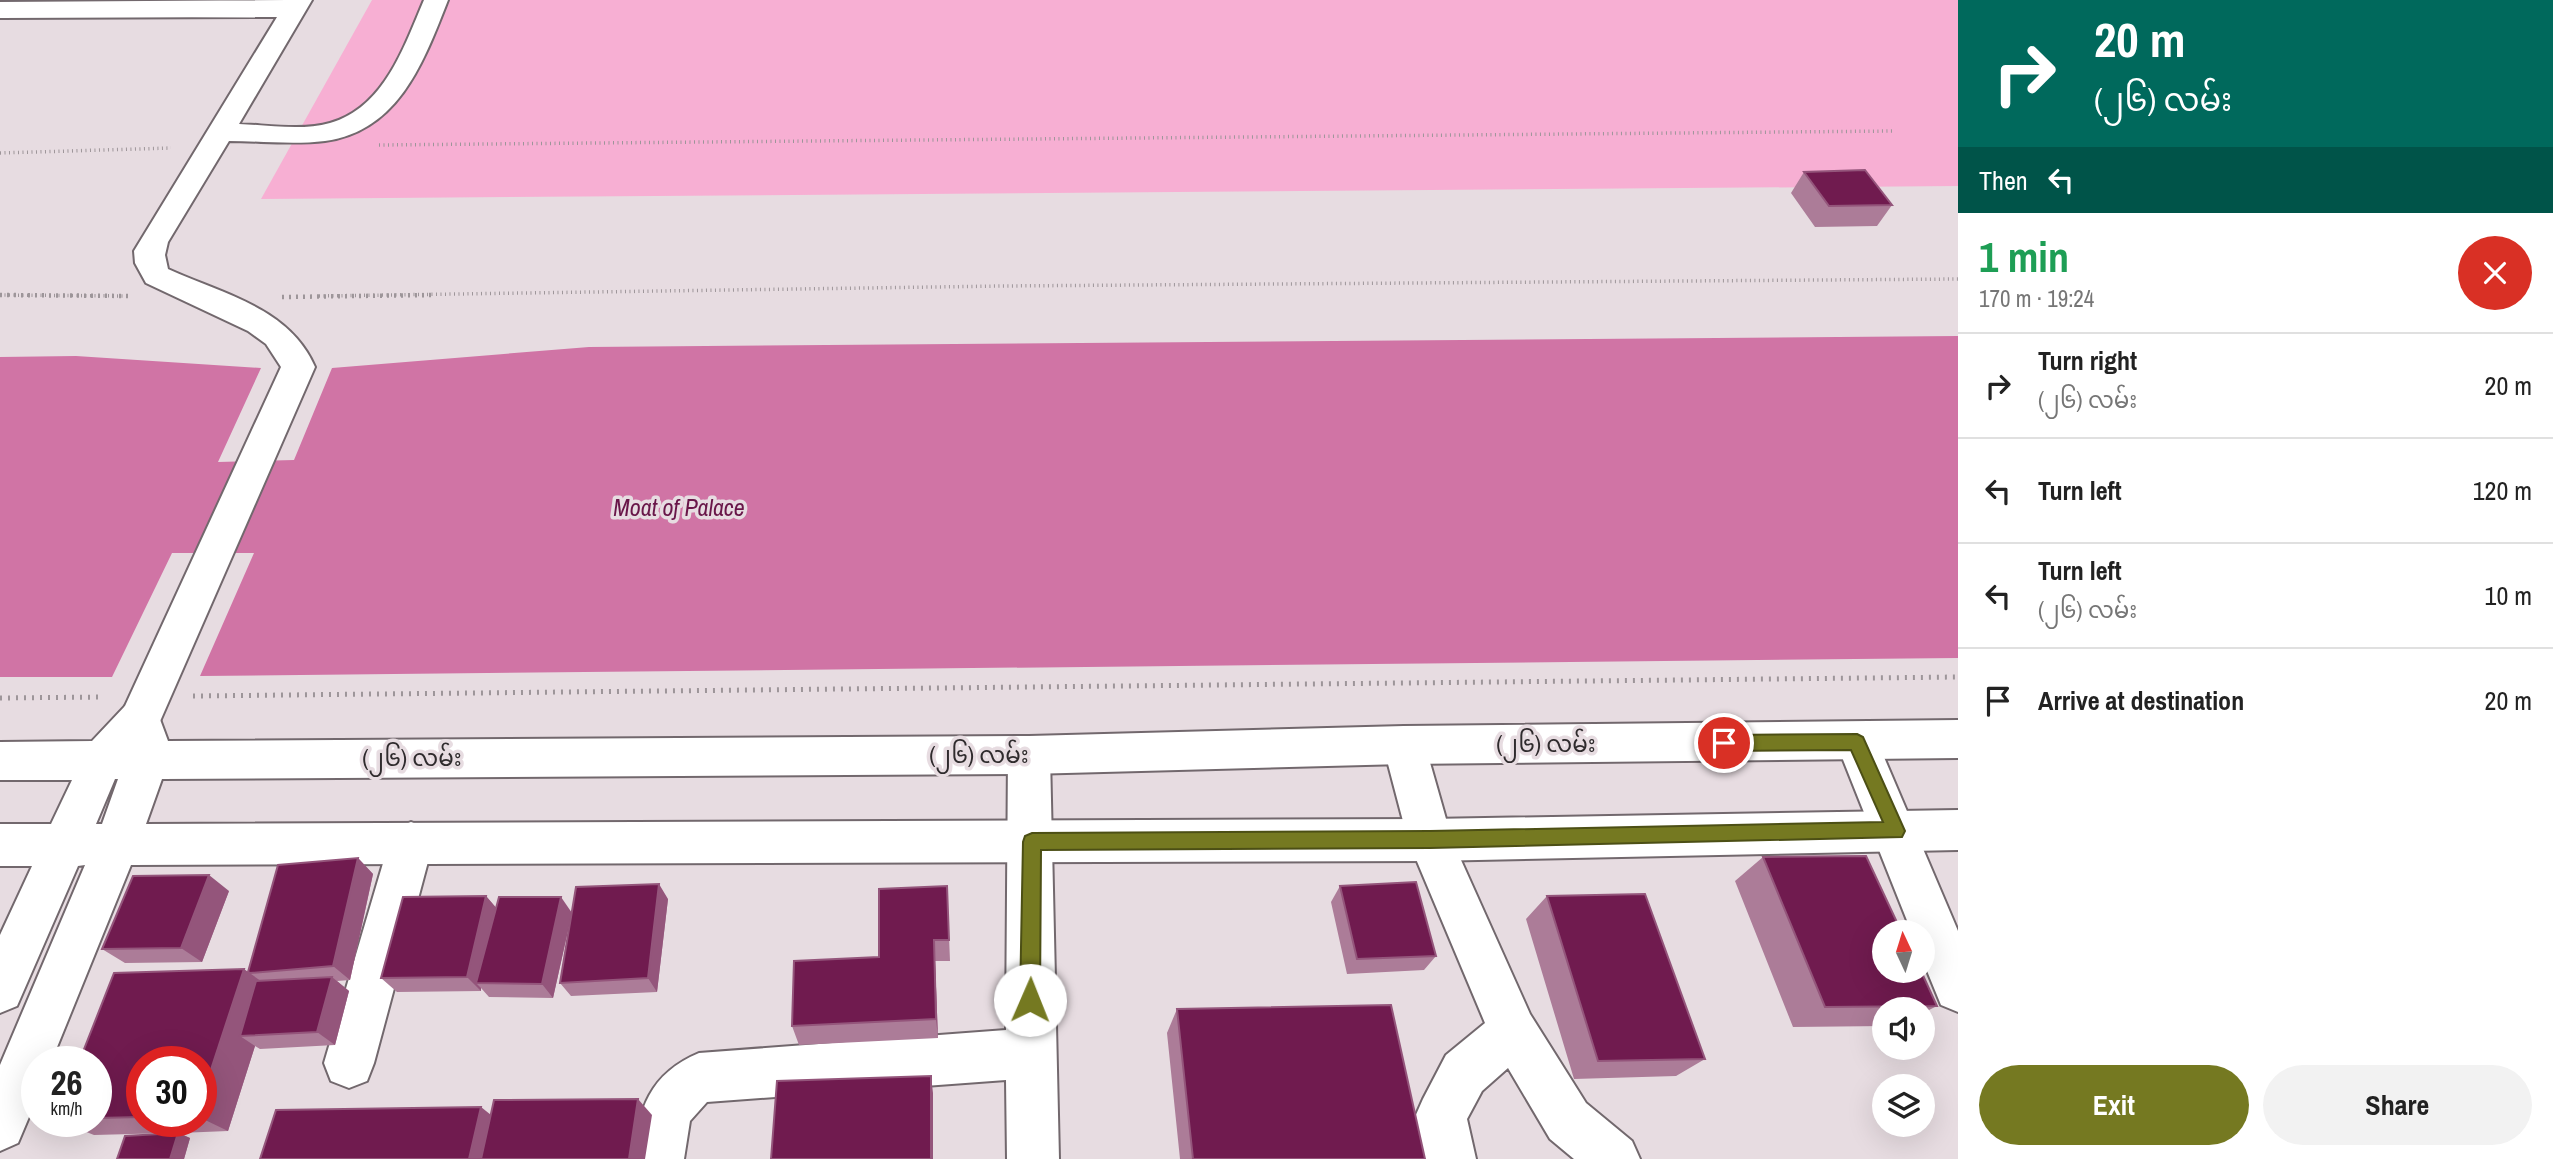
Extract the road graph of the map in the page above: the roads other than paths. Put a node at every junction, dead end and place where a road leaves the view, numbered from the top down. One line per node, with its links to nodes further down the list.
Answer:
1 (436, 0): 5 (main road)
2 (89, 5): 3 (main road); 4 (main road)
3 (297, 5): 5 (main road)
4 (0, 10)
5 (216, 139): 6 (main road)
6 (140, 722): 10 (main road, (၂၆) လမ်း); 11 (main road, (၂၆) လမ်း); 17 (main road); 19 (main road)
7 (1958, 739): 8 (main road, (၂၆) လမ်း)
8 (1857, 742): 9 (main road, (၂၆) လမ်း); 13 (main road)
9 (1404, 745): 10 (main road, (၂၆) လမ်း); 14 (main road)
10 (1029, 755): 15 (main road)
11 (0, 761)
12 (1958, 830): 13 (main road)
13 (1895, 831): 14 (main road); 20 (main road)
14 (1430, 840): 15 (main road); 22 (main road)
15 (1032, 842): 16 (main road); 23 (main road)
16 (411, 843): 17 (main road); 24 (main road)
17 (117, 844): 19 (main road); 25 (main road)
18 (0, 845): 19 (main road)
19 (66, 845): 21 (main road)
20 (1958, 988)
21 (0, 989)
22 (1513, 1031): 28 (main road); 29 (main road)
23 (1029, 1053): 26 (main road); 27 (main road)
24 (348, 1063)
25 (0, 1125)
26 (658, 1159)
27 (1033, 1159)
28 (1450, 1159)
29 (1614, 1159)

